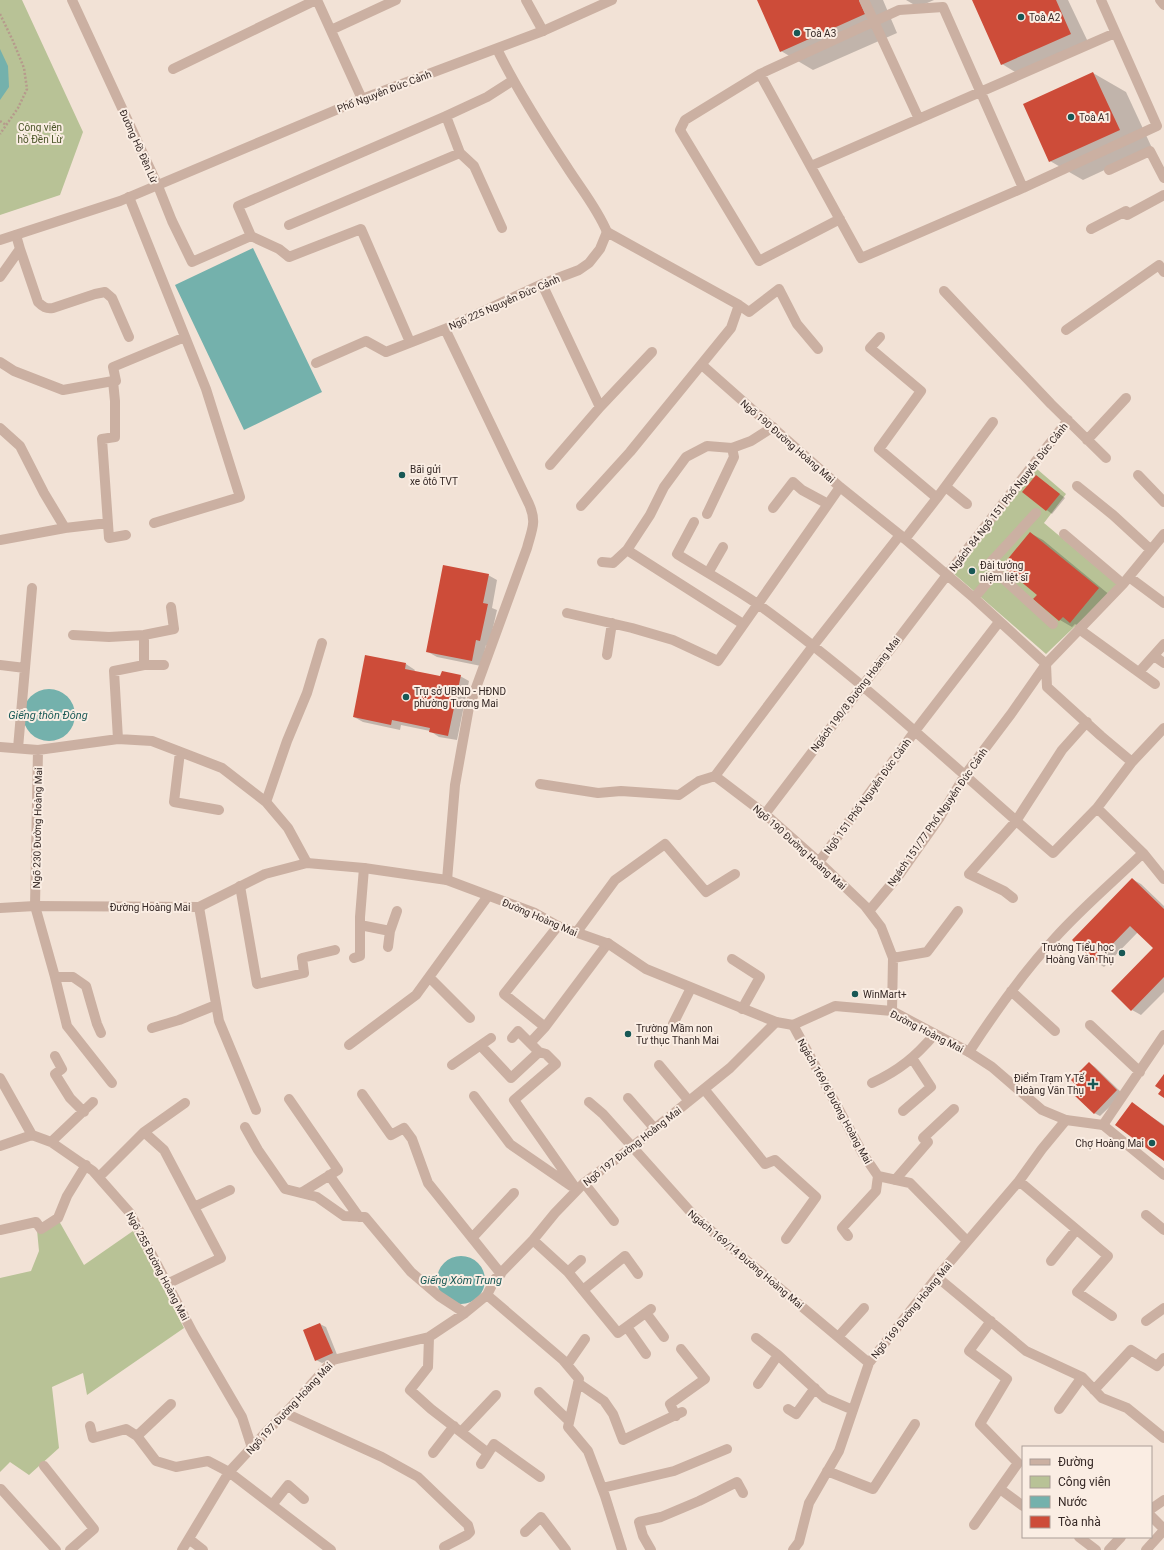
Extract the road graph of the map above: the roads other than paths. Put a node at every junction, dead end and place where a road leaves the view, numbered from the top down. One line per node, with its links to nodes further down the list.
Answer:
1 (72, 0): 26 (street, Đường Hồ Đền Lừ)
2 (316, 0): 11 (street); 15 (street)
3 (396, 0): 11 (street)
4 (526, 0): 12 (street)
5 (612, 0): 12 (street, Phố Nguyễn Đức Cảnh)
6 (864, 0): 10 (street)
7 (1101, 0): 13 (street)
8 (1160, 0): 9 (street)
9 (1164, 5)
10 (874, 21): 16 (street); 18 (street); 21 (street)
11 (331, 30): 19 (street)
12 (543, 31): 14 (street, Phố Nguyễn Đức Cảnh)
13 (1115, 33): 18 (street); 27 (street)
14 (497, 49): 17 (street); 19 (street, Phố Nguyễn Đức Cảnh)
15 (173, 69)
16 (760, 74): 23 (street); 30 (street)
17 (512, 81): 20 (street); 34 (street)
18 (980, 92): 21 (street); 27 (street)
19 (362, 98): 26 (street, Phố Nguyễn Đức Cảnh)
20 (446, 116): 22 (street); 36 (street)
21 (919, 119): 23 (street)
22 (460, 153): 31 (street); 32 (street)
23 (811, 166): 30 (street)
24 (1109, 170): 25 (street)
25 (1164, 178)
26 (158, 186): 29 (street, Đường Hồ Đền Lừ); 36 (street)
27 (1023, 188): 30 (street)
28 (1164, 195): 33 (street)
29 (129, 197): 35 (street, Đường Hồ Đền Lừ); 47 (street)
30 (840, 218)
31 (289, 225)
32 (502, 228)
33 (1091, 229)
34 (607, 232): 41 (street, Ngõ 225 Nguyễn Đức Cảnh); 43 (street)
35 (16, 235): 37 (street, Đường Hồ Đền Lừ); 38 (street)
36 (251, 236): 49 (street)
37 (0, 240)
38 (20, 249): 40 (street); 46 (street)
39 (1164, 272): 45 (street)
40 (0, 277)
41 (542, 284): 44 (street, Ngõ 225 Nguyễn Đức Cảnh); 57 (street)
42 (944, 291): 58 (street, Ngách 84 Ngõ 151 Phố Nguyễn Đức Cảnh)
43 (739, 306): 50 (street); 54 (street)
44 (444, 328): 49 (street); 145 (street, Ngõ 225 Nguyễn Đức Cảnh)
45 (1066, 330)
46 (129, 337)
47 (185, 337): 55 (street); 80 (street)
48 (880, 337): 70 (street)
49 (410, 342): 53 (street)
50 (818, 349)
51 (652, 352): 57 (street)
52 (0, 362): 55 (street)
53 (316, 363)
54 (702, 365): 61 (street, Ngõ 190 Đường Hoàng Mai); 74 (street)
55 (113, 381): 79 (street)
56 (1126, 398): 62 (street)
57 (600, 407): 65 (street)
58 (1068, 420): 62 (street, Ngách 84 Ngõ 151 Phố Nguyễn Đức Cảnh); 93 (street, Ngách 84 Ngõ 151 Phố Nguyễn Đức Cảnh)
59 (993, 422): 69 (street)
60 (0, 428): 81 (street)
61 (773, 428): 63 (street); 68 (street, Ngõ 190 Đường Hoàng Mai)
62 (1087, 440): 64 (street, Ngách 84 Ngõ 151 Phố Nguyễn Đức Cảnh)
63 (732, 448): 77 (street); 88 (street)
64 (1106, 458)
65 (550, 464)
66 (1138, 475): 71 (street)
67 (1077, 486): 89 (street)
68 (840, 487): 72 (street, Ngõ 190 Đường Hoàng Mai); 85 (street)
69 (946, 487): 70 (street); 73 (street)
70 (937, 498): 85 (street)
71 (1164, 502)
72 (828, 504): 75 (street); 98 (street, Ngõ 190 Đường Hoàng Mai)
73 (967, 504)
74 (581, 506)
75 (773, 508)
76 (1036, 513): 91 (street)
77 (707, 514)
78 (694, 522): 92 (street)
79 (108, 523): 81 (street); 84 (street)
80 (154, 523)
81 (65, 528): 86 (street)
82 (1064, 534): 94 (street)
83 (1164, 534): 89 (street)
84 (126, 535)
85 (903, 537): 93 (street); 110 (street)
86 (0, 540)
87 (723, 547): 92 (street)
88 (627, 550): 90 (street); 103 (street)
89 (1151, 550): 94 (street)
90 (602, 562)
91 (996, 572): 96 (street); 104 (street)
92 (708, 573): 98 (street)
93 (947, 575): 96 (street); 121 (street, Ngách 190/8 Đường Hoàng Mai)
94 (1126, 581): 97 (street); 105 (street)
95 (32, 588): 118 (street)
96 (974, 598): 101 (street)
97 (1164, 603)
98 (758, 604): 103 (street, Ngõ 190 Đường Hoàng Mai); 110 (street)
99 (171, 607): 107 (street)
100 (567, 613): 102 (street)
101 (999, 622): 114 (street); 124 (street, Ngõ 151 Phố Nguyễn Đức Cảnh)
102 (612, 623): 103 (street, Ngõ 190 Đường Hoàng Mai); 111 (street)
103 (743, 624)
104 (1053, 624)
105 (1079, 629): 114 (street); 119 (street)
106 (73, 635): 107 (street)
107 (144, 635): 116 (street)
108 (322, 643): 134 (street)
109 (1164, 644): 112 (street)
110 (813, 646): 121 (street); 132 (street)
111 (607, 655)
112 (1154, 656): 113 (street); 119 (street)
113 (1164, 663)
114 (1046, 664): 122 (street); 131 (street, Ngách 151/77 Phố Nguyễn Đức Cảnh)
115 (0, 665): 118 (street)
116 (144, 665): 117 (street); 125 (street)
117 (164, 665)
118 (25, 668): 127 (street)
119 (1139, 672): 120 (street)
120 (1155, 684)
121 (861, 686): 124 (street, Ngõ 151 Phố Nguyễn Đức Cảnh); 137 (street, Ngách 190/8 Đường Hoàng Mai)
122 (1087, 722): 130 (street); 138 (street)
123 (1164, 728): 130 (street)
124 (915, 731): 131 (street); 140 (street, Ngõ 151 Phố Nguyễn Đức Cảnh)
125 (118, 739): 128 (street); 129 (street)
126 (0, 747): 127 (street)
127 (18, 748): 128 (street)
128 (38, 750): 149 (street, Ngõ 230 Đường Hoàng Mai)
129 (180, 752): 134 (street); 136 (street)
130 (1132, 762): 135 (street)
131 (965, 775): 138 (street); 153 (street, Ngách 151/77 Phố Nguyễn Đức Cảnh)
132 (715, 776): 133 (street); 137 (street, Ngõ 190 Đường Hoàng Mai)
133 (540, 784)
134 (266, 802): 141 (street)
135 (1097, 808): 138 (street); 139 (street)
136 (219, 810)
137 (765, 814): 140 (street, Ngõ 190 Đường Hoàng Mai)
138 (1016, 821): 148 (street)
139 (1143, 852): 144 (street); 168 (street)
140 (819, 862): 153 (street, Ngõ 190 Đường Hoàng Mai)
141 (307, 863): 142 (street, Đường Hoàng Mai); 146 (street, Đường Hoàng Mai)
142 (364, 868): 145 (street, Đường Hoàng Mai); 155 (street)
143 (735, 874): 158 (street)
144 (1164, 878)
145 (447, 880): 147 (street, Đường Hoàng Mai)
146 (240, 886): 150 (street, Đường Hoàng Mai); 161 (street)
147 (488, 896): 156 (street, Đường Hoàng Mai); 166 (street)
148 (1013, 898)
149 (35, 906): 150 (street, Đường Hoàng Mai); 151 (street, Đường Hoàng Mai); 165 (street, Ngõ 230 Đường Hoàng Mai)
150 (199, 907): 169 (street)
151 (0, 908)
152 (397, 911): 157 (street)
153 (869, 911): 163 (street, Ngõ 190 Đường Hoàng Mai)
154 (958, 911): 163 (street)
155 (360, 925): 157 (street); 162 (street)
156 (558, 926): 158 (street, Đường Hoàng Mai); 177 (street)
157 (390, 931): 160 (street)
158 (576, 932): 159 (street, Đường Hoàng Mai)
159 (608, 943): 167 (street, Đường Hoàng Mai); 177 (street)
160 (388, 947)
161 (335, 950)
162 (354, 958)
163 (893, 958): 171 (street, Ngõ 190 Đường Hoàng Mai)
164 (732, 959): 170 (street)
165 (56, 977): 180 (street); 196 (street, Ngõ 230 Đường Hoàng Mai)
166 (429, 977): 172 (street); 186 (street)
167 (691, 988): 170 (street, Đường Hoàng Mai); 174 (street)
168 (1011, 991): 179 (street); 189 (street)
169 (216, 1005): 178 (street); 208 (street)
170 (742, 1009): 173 (street, Đường Hoàng Mai)
171 (892, 1011): 176 (street, Đường Hoàng Mai); 181 (street, Đường Hoàng Mai)
172 (470, 1018)
173 (776, 1022): 176 (street, Đường Hoàng Mai); 198 (street, Ngõ 197 Đường Hoàng Mai)
174 (674, 1024)
175 (1090, 1024): 194 (street)
176 (793, 1025): 223 (street, Ngách 169/6 Đường Hoàng Mai)
177 (545, 1026): 185 (street)
178 (152, 1028)
179 (1055, 1031)
180 (101, 1033)
181 (935, 1034): 189 (street, Đường Hoàng Mai); 191 (street)
182 (1164, 1035): 194 (street)
183 (491, 1038): 187 (street)
184 (512, 1038): 185 (street)
185 (530, 1043): 188 (street)
186 (349, 1045)
187 (481, 1046): 188 (street); 192 (street)
188 (539, 1052): 227 (street)
189 (969, 1052): 211 (street, Đường Hoàng Mai)
190 (55, 1056): 210 (street)
191 (912, 1058): 197 (street); 209 (street)
192 (452, 1065)
193 (659, 1065): 203 (street)
194 (1140, 1072): 212 (street)
195 (0, 1078): 216 (street)
196 (112, 1082)
197 (872, 1083)
198 (704, 1089): 203 (street, Ngõ 197 Đường Hoàng Mai); 240 (street)
199 (362, 1094): 239 (street)
200 (474, 1096): 227 (street)
201 (628, 1098): 214 (street)
202 (289, 1099): 221 (street)
203 (689, 1100): 214 (street, Ngõ 197 Đường Hoàng Mai)
204 (93, 1102): 210 (street)
205 (589, 1102): 219 (street, Ngách 169/14 Đường Hoàng Mai)
206 (185, 1103): 215 (street)
207 (954, 1109): 225 (street)
208 (256, 1110)
209 (903, 1111)
210 (84, 1112): 217 (street)
211 (1066, 1120): 212 (street, Đường Hoàng Mai); 226 (street, Ngõ 169 Đường Hoàng Mai)
212 (1103, 1126): 222 (street, Đường Hoàng Mai)
213 (245, 1127): 230 (street)
214 (654, 1129): 219 (street, Ngõ 197 Đường Hoàng Mai)
215 (144, 1132): 224 (street); 231 (street)
216 (32, 1135): 217 (street, Ngõ 255 Đường Hoàng Mai); 218 (street)
217 (51, 1142): 220 (street, Ngõ 255 Đường Hoàng Mai)
218 (0, 1146)
219 (632, 1147): 227 (street, Ngõ 197 Đường Hoàng Mai); 261 (street, Ngách 169/14 Đường Hoàng Mai)
220 (86, 1165): 224 (street, Ngõ 255 Đường Hoàng Mai); 235 (street)
221 (329, 1175): 230 (street); 233 (street)
222 (1164, 1175)
223 (878, 1176): 225 (street); 238 (street)
224 (99, 1177): 249 (street, Ngõ 255 Đường Hoàng Mai)
225 (895, 1180): 242 (street)
226 (1019, 1181): 236 (street); 242 (street, Ngõ 169 Đường Hoàng Mai)
227 (580, 1187): 234 (street); 241 (street, Ngõ 197 Đường Hoàng Mai)
228 (230, 1190): 231 (street)
229 (514, 1193): 239 (street)
230 (301, 1194): 233 (street)
231 (194, 1207): 249 (street)
232 (1146, 1215): 237 (street)
233 (359, 1217): 254 (street)
234 (614, 1221)
235 (0, 1230)
236 (1076, 1230): 244 (street); 255 (street)
237 (1164, 1230)
238 (848, 1236)
239 (472, 1238): 246 (street)
240 (786, 1239)
241 (533, 1240): 245 (street); 246 (street, Ngõ 197 Đường Hoàng Mai)
242 (967, 1241): 248 (street, Ngõ 169 Đường Hoàng Mai)
243 (581, 1260): 245 (street)
244 (1051, 1260)
245 (568, 1272): 250 (street)
246 (500, 1274): 251 (street, Ngõ 197 Đường Hoàng Mai)
247 (638, 1274): 250 (street)
248 (937, 1277): 256 (street); 268 (street, Ngõ 169 Đường Hoàng Mai)
249 (169, 1283): 288 (street, Ngõ 255 Đường Hoàng Mai)
250 (583, 1290): 258 (street)
251 (487, 1295): 254 (street, Ngõ 197 Đường Hoàng Mai); 269 (street)
252 (864, 1308): 261 (street)
253 (1164, 1308): 257 (street)
254 (465, 1313): 259 (street, Ngõ 197 Đường Hoàng Mai)
255 (1112, 1316)
256 (991, 1321): 270 (street); 299 (street)
257 (1146, 1321)
258 (627, 1327): 260 (street); 265 (street)
259 (429, 1337): 281 (street, Ngõ 197 Đường Hoàng Mai); 285 (street)
260 (664, 1337)
261 (838, 1337): 268 (street, Ngách 169/14 Đường Hoàng Mai)
262 (756, 1338): 266 (street)
263 (585, 1339): 269 (street)
264 (681, 1349): 271 (street)
265 (646, 1354)
266 (778, 1355): 272 (street); 273 (street)
267 (1164, 1358): 274 (street)
268 (869, 1363): 280 (street, Ngõ 169 Đường Hoàng Mai)
269 (567, 1365): 271 (street)
270 (1082, 1377): 274 (street); 279 (street)
271 (578, 1383): 282 (street)
272 (758, 1384)
273 (815, 1388): 278 (street); 280 (street)
274 (1094, 1390): 287 (street)
275 (539, 1392): 282 (street)
276 (496, 1395): 285 (street)
277 (171, 1404): 286 (street)
278 (788, 1409)
279 (1059, 1409)
280 (853, 1410): 294 (street, Ngõ 169 Đường Hoàng Mai)
281 (285, 1413): 288 (street, Ngõ 197 Đường Hoàng Mai); 313 (street)
282 (569, 1421): 297 (street)
283 (915, 1424): 294 (street)
284 (90, 1426): 286 (street)
285 (457, 1429): 290 (street); 291 (street)
286 (137, 1436): 295 (street)
287 (1164, 1438)
288 (252, 1448): 295 (street, Ngõ 197 Đường Hoàng Mai)
289 (726, 1450): 297 (street)
290 (433, 1453)
291 (488, 1453): 292 (street); 296 (street)
292 (481, 1464)
293 (44, 1466): 315 (street)
294 (828, 1471): 322 (street, Ngõ 169 Đường Hoàng Mai)
295 (229, 1472): 303 (street); 312 (street, Ngõ 197 Đường Hoàng Mai)
296 (540, 1477)
297 (602, 1488): 320 (street)
298 (1, 1489): 314 (street)
299 (1000, 1489): 304 (street); 307 (street)
300 (743, 1493): 321 (street)
301 (304, 1499): 303 (street)
302 (1164, 1500): 305 (street)
303 (272, 1505): 318 (street)
304 (1022, 1505)
305 (1152, 1508)
306 (1152, 1517): 308 (street)
307 (974, 1525)
308 (1164, 1529): 325 (street)
309 (525, 1532): 319 (street)
310 (1080, 1538): 323 (street)
311 (1120, 1538): 324 (street)
312 (189, 1539): 316 (street, Ngõ 197 Đường Hoàng Mai); 317 (street)
313 (444, 1547)
314 (56, 1550)
315 (70, 1550)
316 (182, 1550)
317 (203, 1550)
318 (331, 1550)
319 (566, 1550)
320 (622, 1550)
321 (650, 1550)
322 (793, 1550)
323 (1096, 1550)
324 (1109, 1550)
325 (1146, 1550)

